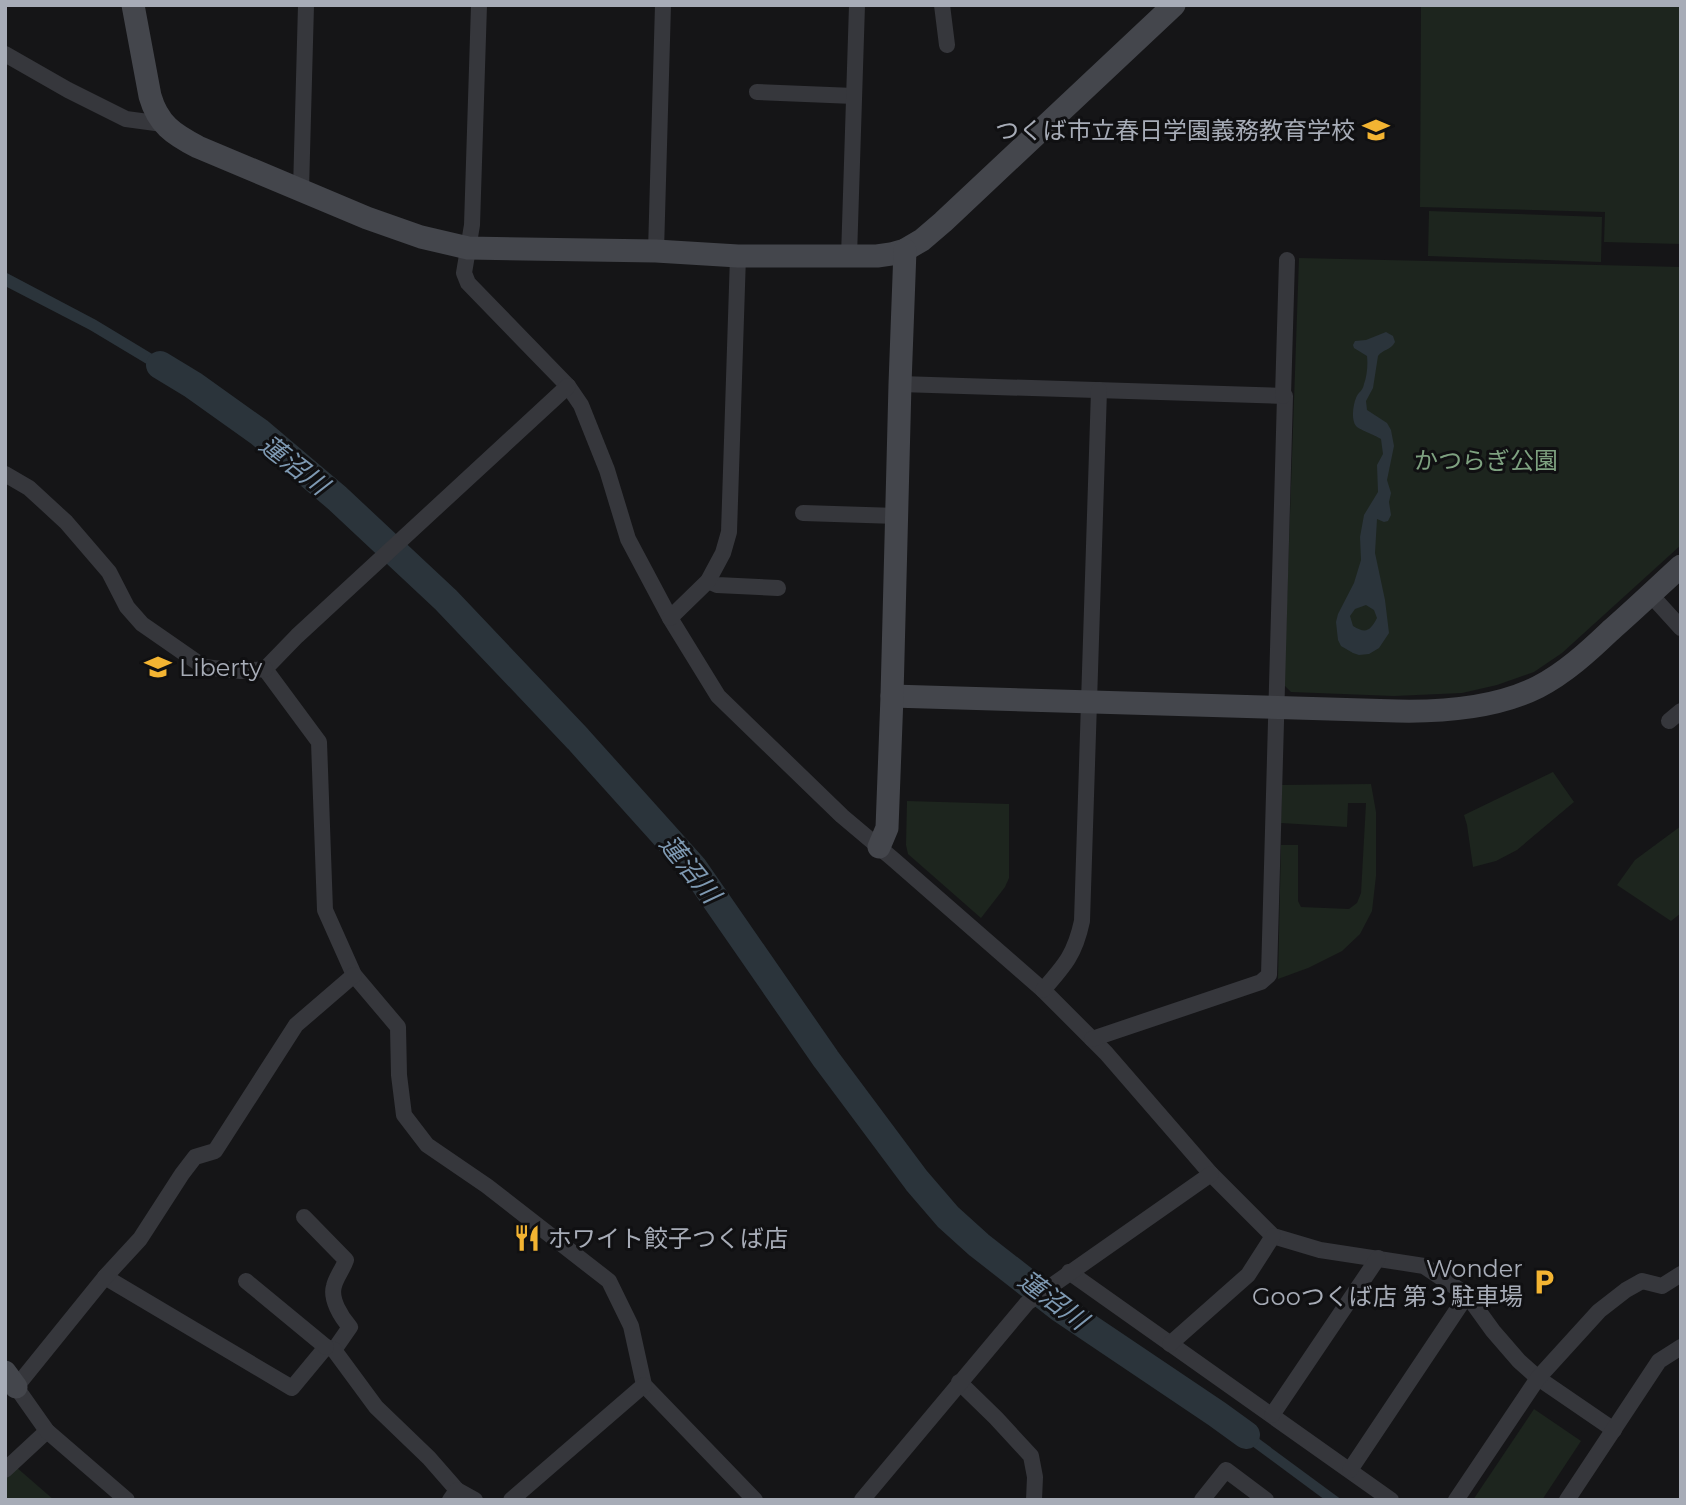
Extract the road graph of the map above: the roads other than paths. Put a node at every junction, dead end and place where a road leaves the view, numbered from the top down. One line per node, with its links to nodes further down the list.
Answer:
1 (133, 5): 12 (street)
2 (306, 5): 13 (street)
3 (479, 5): 14 (street)
4 (663, 5): 16 (street)
5 (857, 5): 11 (street)
6 (942, 5): 8 (street)
7 (1174, 5): 15 (street)
8 (947, 44)
9 (5, 54): 12 (street)
10 (757, 92): 11 (street)
11 (854, 96): 18 (street)
12 (163, 124): 13 (street)
13 (301, 190): 14 (street)
14 (468, 248): 16 (street); 21 (street)
15 (905, 250): 18 (street); 20 (street)
16 (656, 251): 17 (street)
17 (738, 256): 18 (street); 28 (street)
18 (849, 257)
19 (1287, 260): 23 (street)
20 (900, 384): 22 (street); 26 (street)
21 (568, 386): 31 (street); 33 (street)
22 (1099, 390): 23 (street); 35 (street)
23 (1283, 396): 36 (street)
24 (5, 474): 33 (street)
25 (803, 513): 26 (street)
26 (897, 516): 34 (street)
27 (1681, 566): 30 (street)
28 (708, 580): 29 (street); 31 (street)
29 (778, 588)
30 (1651, 595): 32 (street); 36 (street)
31 (670, 618): 37 (street)
32 (1681, 628)
33 (265, 669): 38 (street)
34 (892, 696): 35 (street); 37 (street)
35 (1088, 701): 36 (street); 39 (street)
36 (1276, 707): 40 (street)
37 (879, 847): 39 (street)
38 (354, 975): 46 (street); 56 (street)
39 (1043, 990): 40 (street)
40 (1092, 1039): 41 (street)
41 (1211, 1174): 43 (street); 47 (street)
42 (304, 1217): 52 (street)
43 (1273, 1236): 44 (street); 50 (street)
44 (1378, 1258): 49 (street); 57 (street)
45 (1681, 1274): 53 (street)
46 (105, 1277): 52 (street); 54 (street)
47 (1063, 1277): 50 (street); 55 (street)
48 (246, 1281): 52 (street)
49 (1467, 1296): 53 (street); 61 (street)
50 (1171, 1344): 57 (street)
51 (1681, 1347): 58 (street)
52 (330, 1349): 62 (street)
53 (1538, 1378): 58 (street); 72 (street)
54 (11, 1380): 59 (street)
55 (959, 1382): 67 (street); 68 (street)
56 (644, 1385): 65 (street); 66 (street)
57 (1272, 1415): 61 (street)
58 (1614, 1430): 73 (street)
59 (47, 1431): 60 (street); 63 (street)
60 (5, 1470)
61 (1350, 1471): 71 (street)
62 (453, 1495): 64 (street)
63 (127, 1500)
64 (475, 1500)
65 (511, 1500)
66 (755, 1500)
67 (862, 1500)
68 (1034, 1500)
69 (1202, 1500): 70 (street)
70 (1266, 1500)
71 (1391, 1500)
72 (1456, 1500)
73 (1567, 1500)

